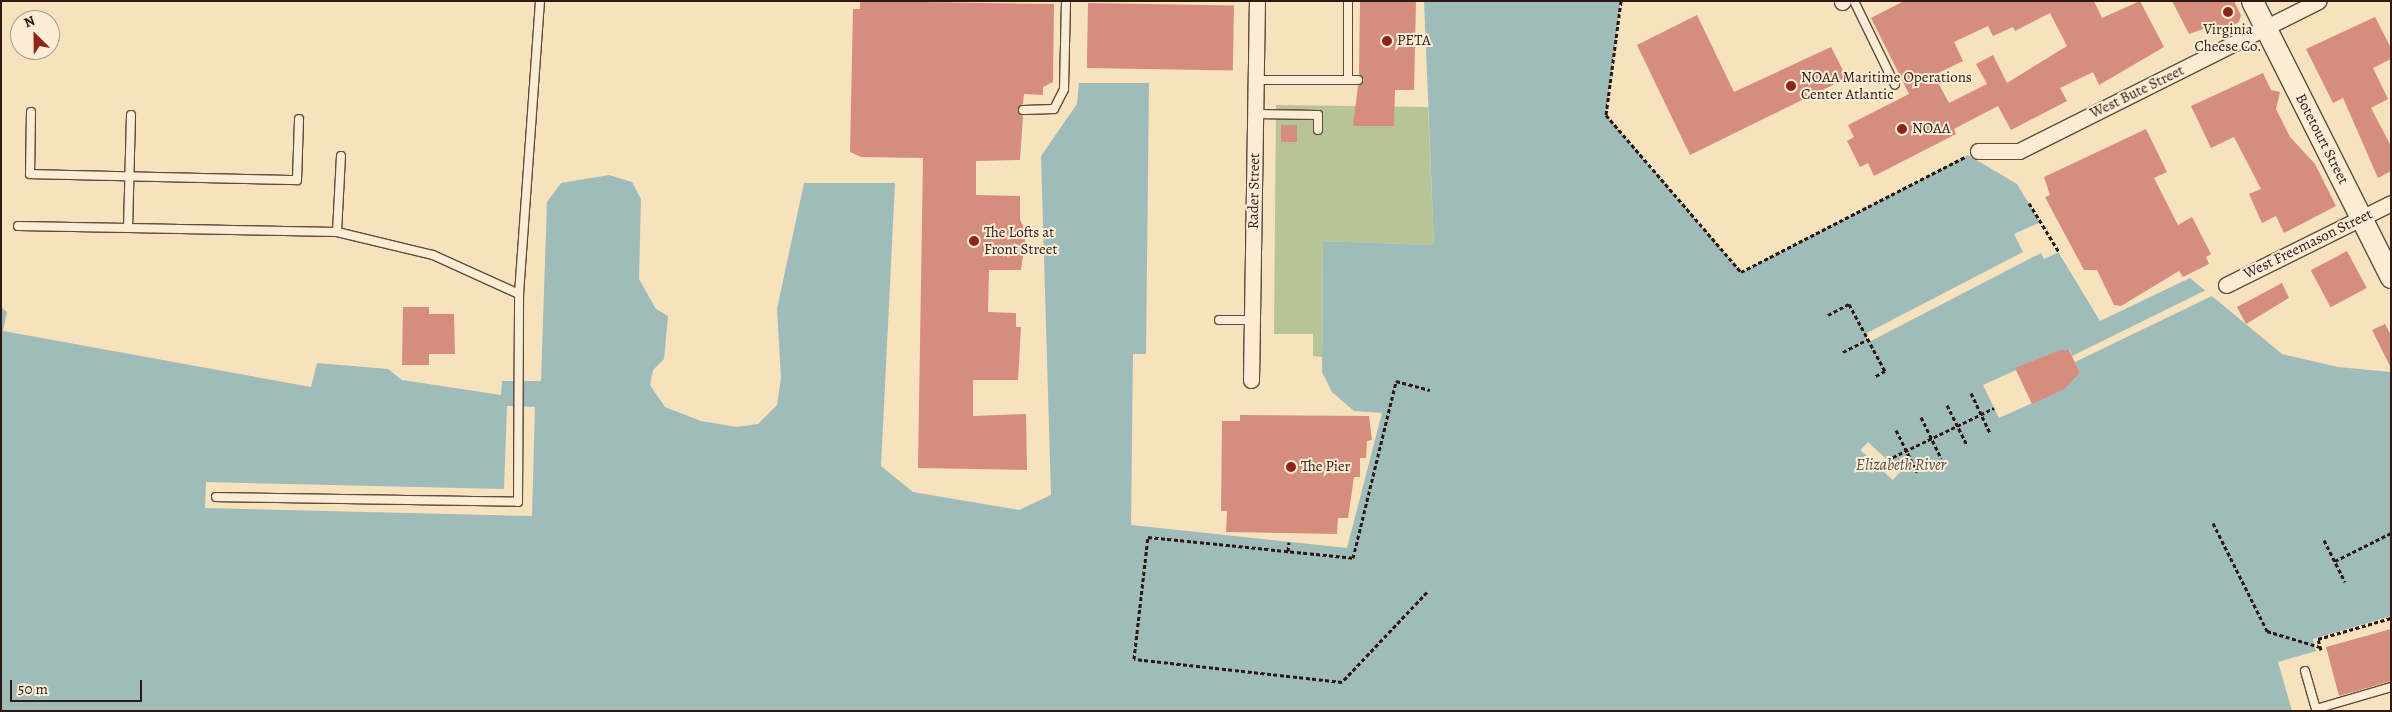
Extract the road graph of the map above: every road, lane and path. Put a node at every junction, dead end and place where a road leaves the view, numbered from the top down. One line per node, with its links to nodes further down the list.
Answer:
1 (540, 1): 32 (lane)
2 (1066, 1): 14 (lane)
3 (1257, 1): 10 (street, Rader Street)
4 (1348, 1): 11 (lane)
5 (1620, 1): 20 (path)
6 (2252, 1): 9 (street, Botetourt Street)
7 (2319, 1): 9 (street, West Bute Street)
8 (1846, 2): 13 (lane)
9 (2266, 28): 20 (street, West Bute Street); 25 (street, Botetourt Street)
10 (1256, 80): 11 (lane); 16 (street, Rader Street)
11 (1348, 80): 12 (lane)
12 (1358, 80)
13 (1895, 85)
14 (1023, 110)
15 (31, 112): 22 (lane)
16 (1256, 114): 19 (lane); 35 (street, Rader Street)
17 (131, 115): 22 (lane)
18 (299, 119): 22 (lane)
19 (1318, 130)
20 (1973, 153)
21 (341, 156): 28 (lane)
22 (129, 176): 27 (lane)
23 (2029, 203): 29 (path)
24 (2391, 203): 25 (street, West Freemason Street)
25 (2362, 218): 30 (street, Botetourt Street); 31 (street, West Freemason Street)
26 (18, 226): 27 (lane)
27 (128, 228): 28 (lane)
28 (337, 232): 32 (lane)
29 (2059, 252)
30 (2391, 277)
31 (2226, 285)
32 (519, 294): 55 (lane)
33 (1828, 314): 36 (path)
34 (1219, 320): 35 (lane)
35 (1252, 320): 39 (street, Rader Street)
36 (1868, 339): 37 (path); 38 (path)
37 (1842, 352)
38 (1874, 377)
39 (1252, 380)
40 (1430, 390): 60 (path)
41 (1970, 393): 44 (path)
42 (1947, 405): 46 (path)
43 (1994, 408): 44 (path)
44 (1981, 414): 46 (path); 48 (path)
45 (1921, 417): 49 (path)
46 (1958, 426): 49 (path); 50 (path)
47 (1896, 430): 51 (path)
48 (1990, 434)
49 (1931, 439): 51 (path); 52 (path)
50 (1967, 445)
51 (1907, 451): 53 (path); 54 (path)
52 (1941, 458)
53 (1887, 460)
54 (1916, 472)
55 (216, 497)
56 (2213, 523): 64 (path)
57 (2391, 533): 61 (path)
58 (2324, 540): 61 (path)
59 (1289, 542): 60 (path)
60 (1288, 551): 63 (path)
61 (2335, 561): 62 (path)
62 (2346, 582)
63 (1427, 592)
64 (2391, 618)
65 (2305, 671): 66 (lane)
66 (2391, 687)

